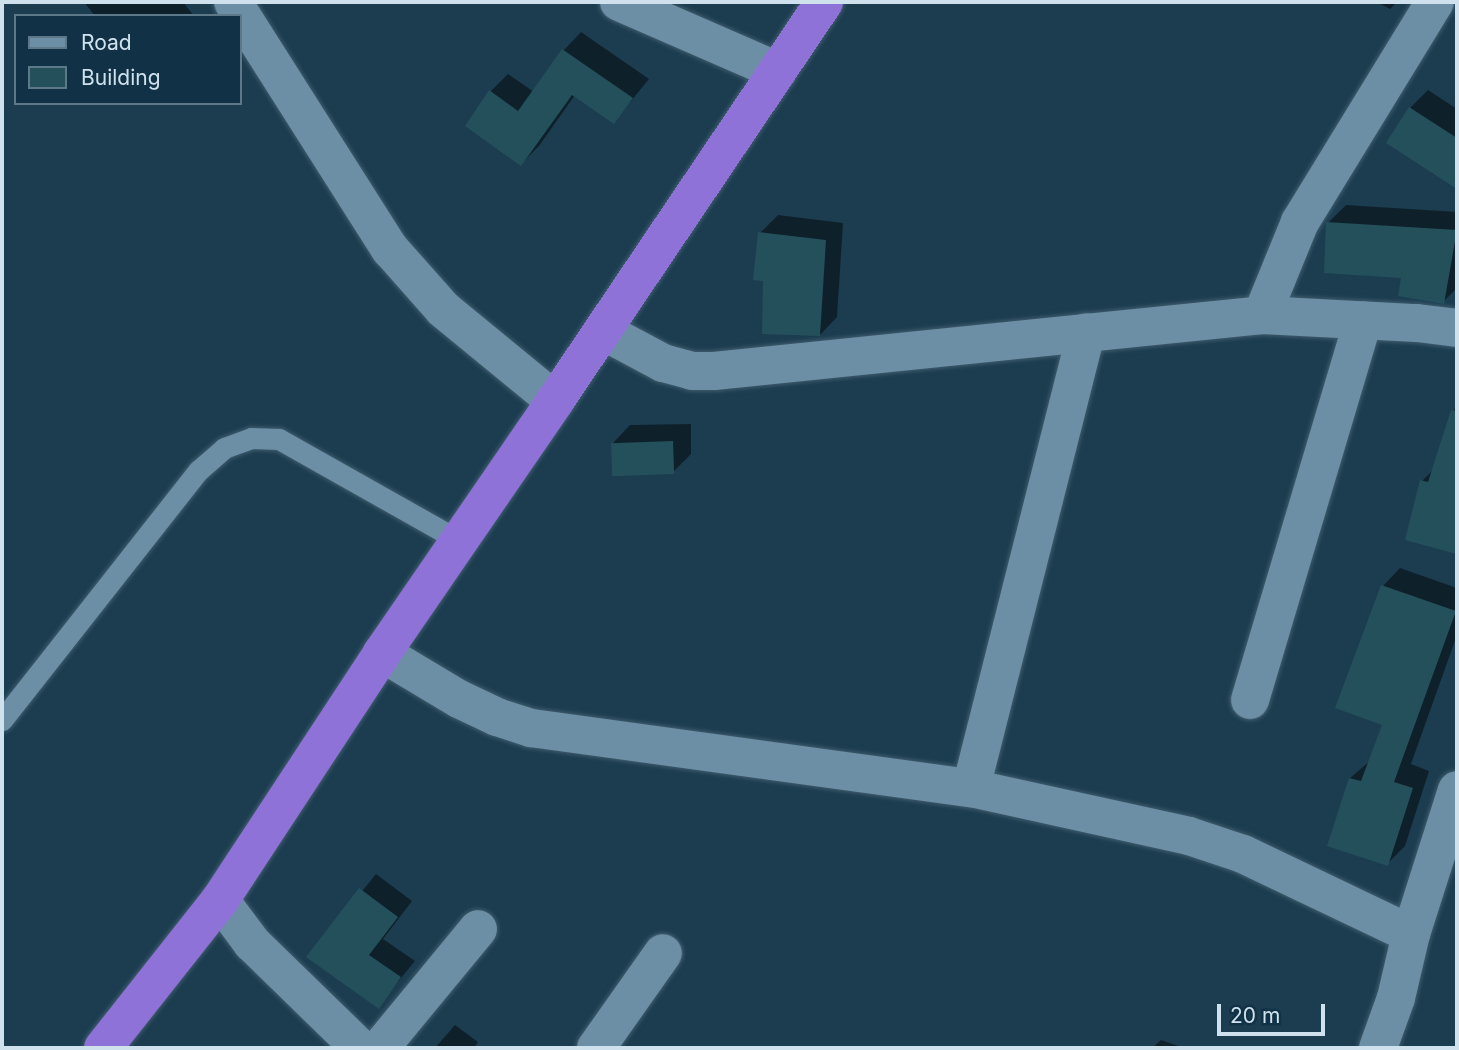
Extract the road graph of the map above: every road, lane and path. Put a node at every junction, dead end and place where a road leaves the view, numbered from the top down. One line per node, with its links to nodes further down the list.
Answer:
1 (619, 2): 5 (street)
2 (824, 2): 5 (highway)
3 (1435, 2): 6 (street)
4 (242, 16): 11 (street)
5 (778, 71): 9 (highway)
6 (1262, 315): 7 (street); 10 (street)
7 (1363, 320): 8 (street); 14 (street)
8 (1457, 328)
9 (603, 331): 10 (street); 11 (highway)
10 (1086, 332): 16 (street)
11 (555, 401): 12 (highway)
12 (458, 540): 13 (highway); 15 (lane)
13 (382, 653): 16 (street); 18 (highway)
14 (1250, 700)
15 (2, 720)
16 (971, 788): 20 (street)
17 (1457, 790): 20 (street)
18 (220, 900): 22 (highway); 23 (street)
19 (478, 929): 24 (street)
20 (1411, 934): 26 (street)
21 (663, 953): 25 (street)
22 (103, 1048)
23 (360, 1048)
24 (380, 1048)
25 (596, 1048)
26 (1378, 1048)

